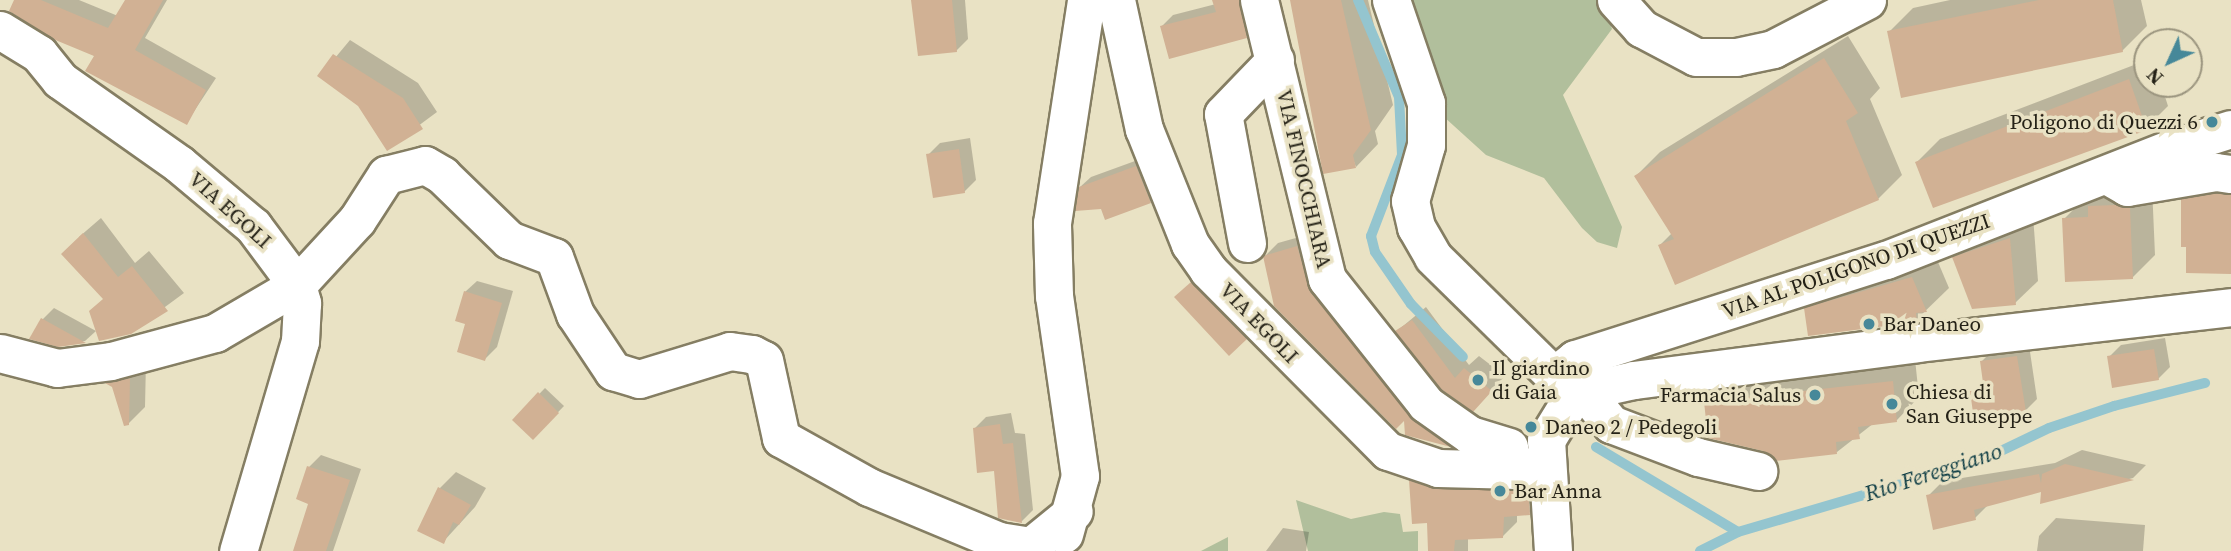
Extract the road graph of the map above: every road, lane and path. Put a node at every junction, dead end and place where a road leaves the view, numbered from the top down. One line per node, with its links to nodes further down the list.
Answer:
1 (1086, 0): 20 (street)
2 (1115, 0): 18 (street, VIA EGOLI)
3 (1259, 0): 8 (street, VIA FINOCCHIARA)
4 (1391, 0): 16 (street)
5 (1616, 0): 6 (street)
6 (1867, 0)
7 (0, 30): 13 (street, VIA EGOLI)
8 (1275, 60): 12 (street); 18 (street, VIA FINOCCHIARA)
9 (2231, 129): 10 (street, VIA AL POLIGONO DI QUEZZI)
10 (2106, 174): 11 (street); 16 (street, VIA AL POLIGONO DI QUEZZI)
11 (2231, 174)
12 (1247, 243)
13 (297, 285): 15 (street); 20 (street); 22 (street, VIA EGOLI)
14 (2231, 307): 16 (street)
15 (0, 353)
16 (1570, 388): 17 (street); 19 (street)
17 (1546, 440): 18 (street, VIA FINOCCHIARA); 21 (street)
18 (1487, 442)
19 (1758, 471)
20 (1074, 510): 23 (street)
21 (1552, 544)
22 (238, 551)
23 (1053, 551)

